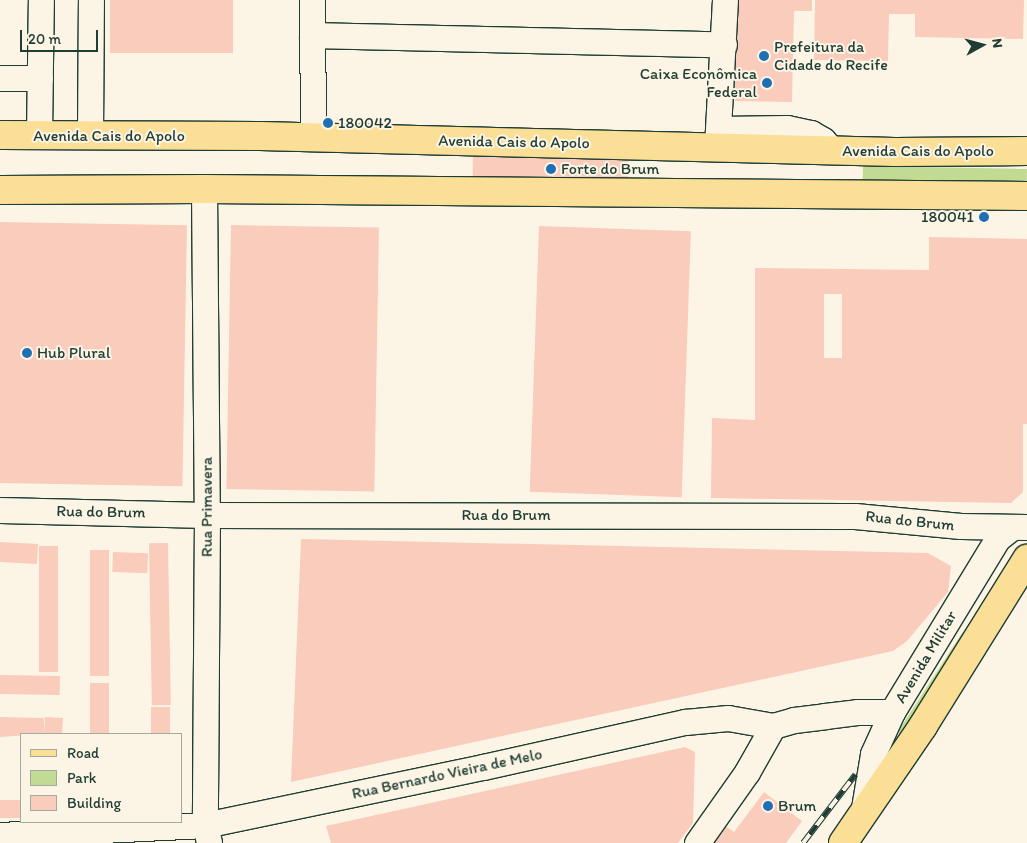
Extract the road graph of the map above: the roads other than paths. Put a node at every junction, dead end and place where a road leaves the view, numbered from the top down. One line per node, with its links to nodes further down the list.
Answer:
1 (41, 0): 8 (street)
2 (91, 0): 11 (street)
3 (312, 0): 5 (street)
4 (726, 0): 6 (street)
5 (312, 35): 6 (street); 12 (street)
6 (724, 44): 13 (street)
7 (0, 78): 8 (street)
8 (40, 78): 10 (street)
9 (0, 135): 10 (main road, Avenida Cais do Apolo)
10 (39, 135): 11 (main road, Avenida Cais do Apolo)
11 (90, 135): 12 (main road, Avenida Cais do Apolo)
12 (313, 138): 13 (main road, Avenida Cais do Apolo)
13 (718, 138): 14 (main road, Avenida Cais do Apolo)
14 (1027, 151)
15 (204, 189): 16 (main road); 17 (main road); 19 (street, Rua Primavera)
16 (0, 190)
17 (1027, 196)
18 (0, 510): 19 (street, Rua do Brum)
19 (207, 514): 20 (street, Rua do Brum); 26 (street, Rua Primavera)
20 (1019, 527): 22 (street, Avenida Militar)
21 (1026, 564): 24 (main road, Avenida Militar)
22 (892, 712): 23 (street, Rua Bernardo Vieira de Melo); 24 (street, Avenida Militar)
23 (774, 726): 26 (street, Rua Bernardo Vieira de Melo); 27 (street)
24 (863, 814): 28 (main road, Avenida Militar)
25 (0, 834): 26 (street, Rua Bernardo Vieira de Melo)
26 (207, 834)
27 (697, 843)
28 (843, 843)

